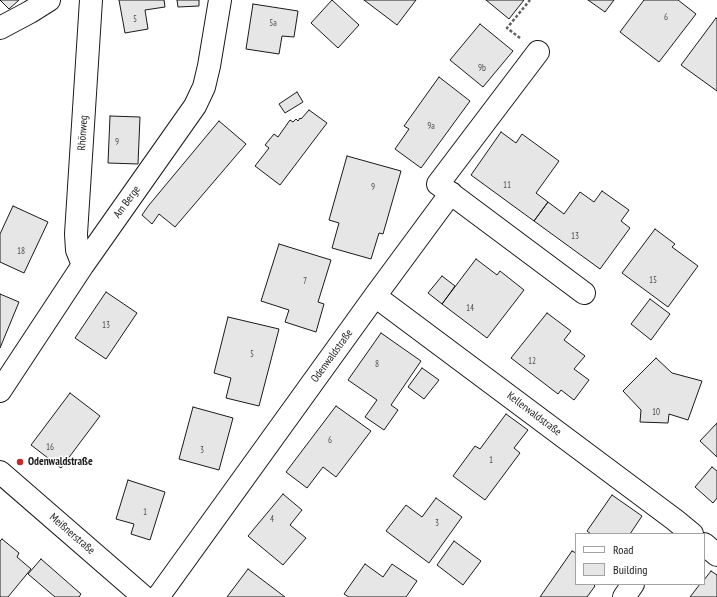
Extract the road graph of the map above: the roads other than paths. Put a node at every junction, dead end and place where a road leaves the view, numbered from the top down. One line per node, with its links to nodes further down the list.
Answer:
1 (49, 0): 4 (street)
2 (91, 0): 7 (street, Rhönweg)
3 (220, 0): 7 (street, Am Berge)
4 (0, 28)
5 (538, 52): 6 (street)
6 (451, 193): 8 (street); 9 (street, Odenwaldstraße)
7 (82, 264): 10 (street, Am Berge)
8 (584, 293)
9 (374, 296): 12 (street, Kellerwaldstraße); 18 (street, Odenwaldstraße)
10 (0, 391)
11 (0, 472): 17 (street, Meißnerstraße)
12 (670, 527): 13 (street, Kellerwaldstraße)
13 (689, 533)
14 (705, 545): 15 (street)
15 (717, 555)
16 (632, 585): 19 (street)
17 (144, 597)
18 (158, 597)
19 (624, 597)

